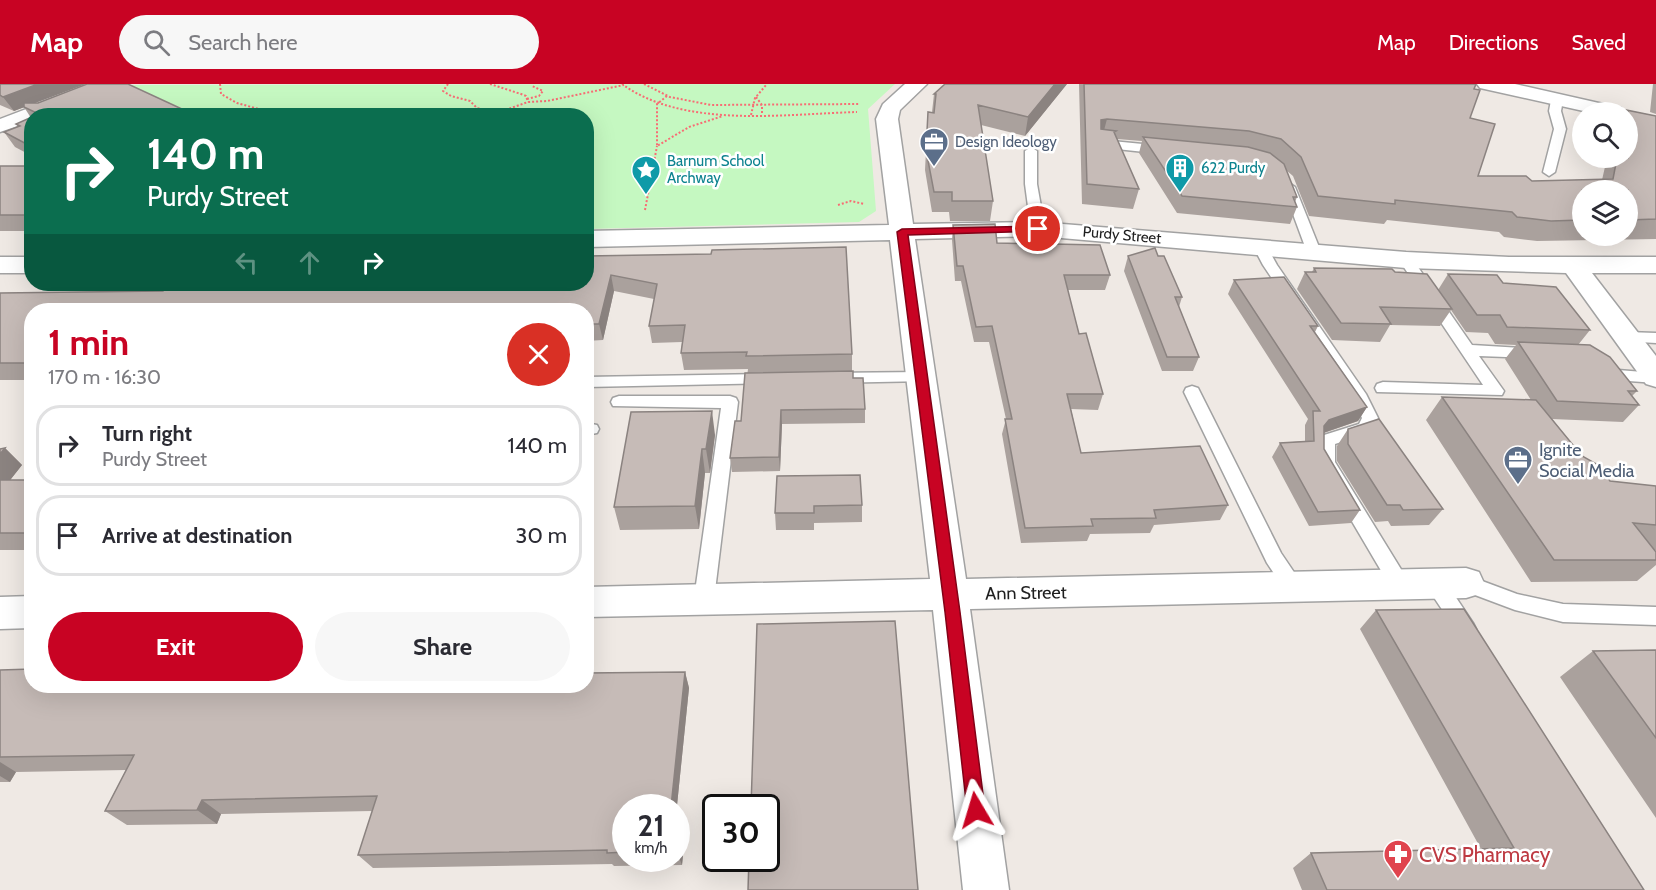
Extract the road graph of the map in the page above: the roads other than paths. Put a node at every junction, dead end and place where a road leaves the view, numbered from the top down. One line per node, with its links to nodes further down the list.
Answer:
1 (110, 84): 6 (street)
2 (918, 84): 15 (street)
3 (1487, 84): 4 (street)
4 (1557, 100): 5 (street); 12 (lane)
5 (1572, 103)
6 (47, 108)
7 (24, 117): 8 (street)
8 (0, 126)
9 (1102, 144): 11 (lane)
10 (1031, 151): 14 (lane)
11 (1172, 151)
12 (1549, 172)
13 (1285, 177): 18 (lane)
14 (1038, 229): 15 (street, Purdy Street); 17 (street, Purdy Street)
15 (902, 232): 16 (street, Purdy Street); 29 (street)
16 (594, 238)
17 (1261, 248): 18 (street, Purdy Street); 38 (lane)
18 (1314, 252): 19 (street, Purdy Street)
19 (1406, 260): 23 (street, Purdy Street); 26 (lane)
20 (0, 265): 21 (street)
21 (24, 265)
22 (1656, 265): 23 (street, Purdy Street)
23 (1574, 266): 24 (street)
24 (1627, 337): 25 (lane); 31 (street)
25 (1656, 338)
26 (1467, 350): 27 (lane); 34 (lane)
27 (1545, 354)
28 (1588, 360): 31 (lane)
29 (922, 376): 30 (lane); 40 (street)
30 (807, 378)
31 (1656, 378)
32 (784, 379): 33 (lane)
33 (594, 382)
34 (1383, 388)
35 (1192, 392): 39 (lane)
36 (619, 402): 41 (lane)
37 (1451, 584): 38 (street, Ann Street); 45 (lane); 46 (lane)
38 (1400, 585): 39 (street, Ann Street)
39 (1294, 587): 40 (street, Ann Street)
40 (950, 595): 41 (street, Ann Street); 47 (street)
41 (704, 599): 42 (street, Ann Street)
42 (594, 602)
43 (24, 612): 44 (street)
44 (0, 613)
45 (1656, 616)
46 (1475, 643)
47 (986, 890)

